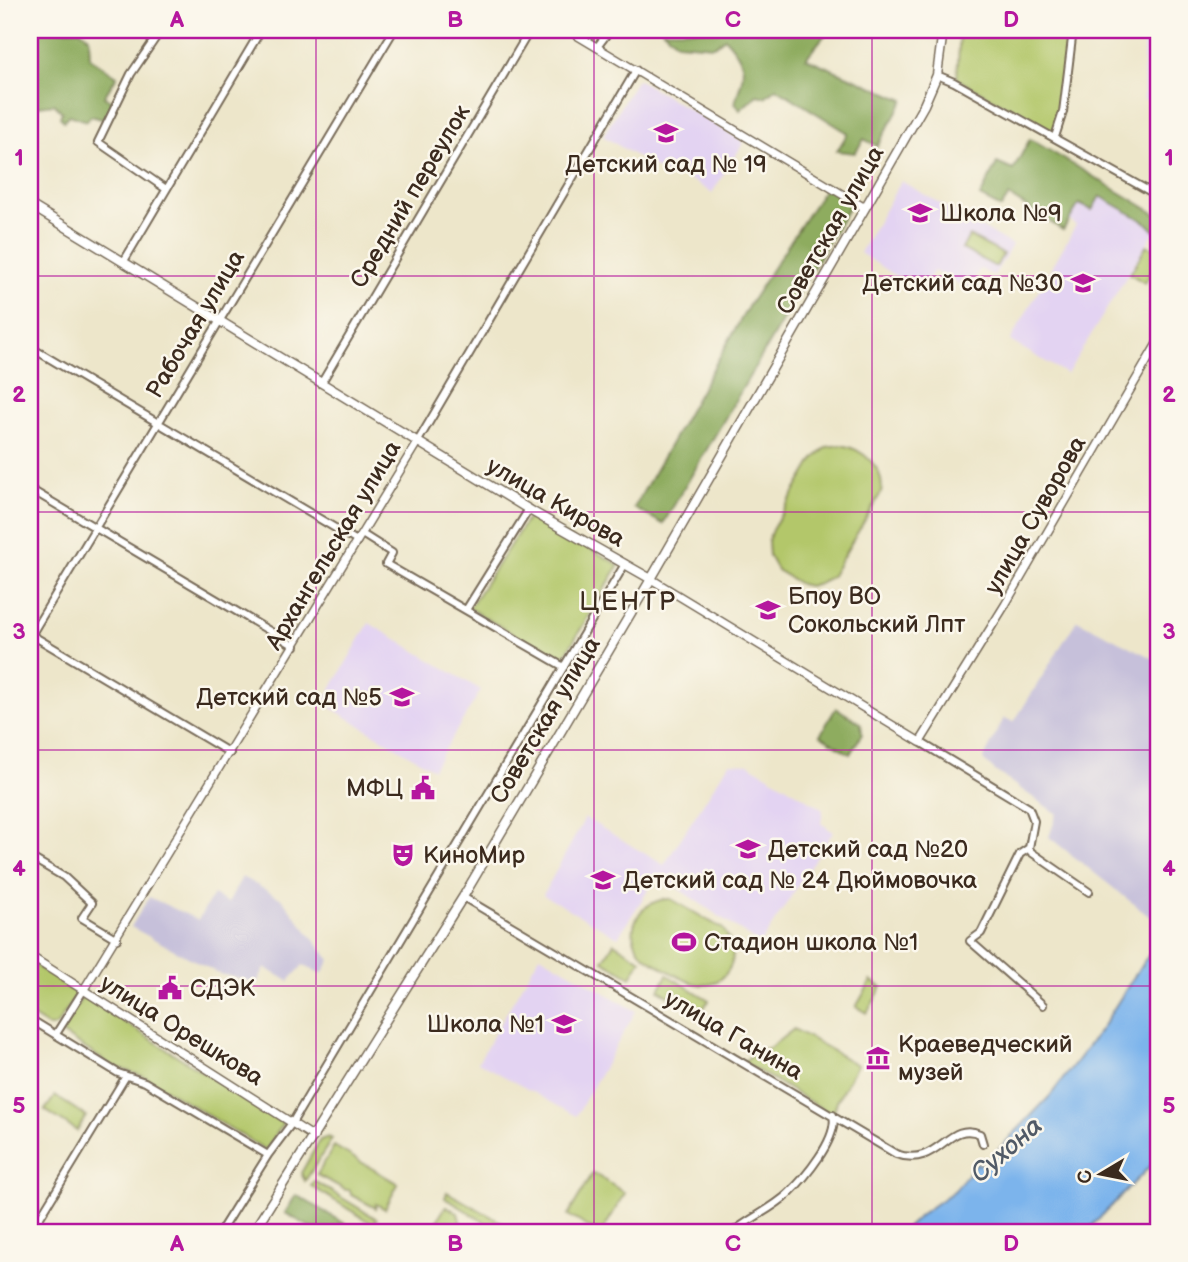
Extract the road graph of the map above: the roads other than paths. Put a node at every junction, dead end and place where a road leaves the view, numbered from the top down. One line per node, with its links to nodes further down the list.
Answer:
1 (161, 30): 13 (street)
2 (261, 30): 13 (street)
3 (394, 30): 18 (street, Рабочая улица)
4 (530, 30): 21 (street, Средний переулок)
5 (568, 30): 9 (street)
6 (610, 30): 9 (street)
7 (943, 30): 11 (main road, Советская улица)
8 (1073, 30): 12 (street)
9 (597, 47): 10 (street)
10 (636, 70): 16 (street); 23 (street, Архангельская улица)
11 (937, 75): 12 (street); 16 (main road, Советская улица)
12 (1055, 137): 14 (street)
13 (166, 189): 17 (street)
14 (1158, 196)
15 (30, 205): 17 (main road, улица Кирова)
16 (865, 208): 29 (main road, Советская улица)
17 (124, 261): 18 (main road, улица Кирова)
18 (220, 320): 21 (main road, улица Кирова); 22 (street, Рабочая улица)
19 (1158, 342): 34 (street, улица Суворова)
20 (30, 347): 22 (street)
21 (322, 382): 23 (main road, улица Кирова)
22 (158, 424): 26 (street, Рабочая улица); 27 (street)
23 (418, 441): 25 (main road, улица Кирова); 27 (street, Архангельская улица)
24 (30, 489): 26 (street)
25 (529, 509): 28 (main road, улица Кирова); 30 (street)
26 (95, 528): 31 (street, Рабочая улица); 32 (street)
27 (360, 537): 30 (street); 32 (street, Архангельская улица)
28 (625, 564): 29 (main road, улица Кирова); 33 (street)
29 (651, 579): 34 (street, улица Кирова); 39 (main road, Советская улица)
30 (466, 610): 33 (street)
31 (30, 635): 35 (street)
32 (295, 646): 35 (street, Архангельская улица)
33 (564, 667): 48 (street)
34 (920, 742): 36 (street, улица Кирова)
35 (230, 753): 40 (street, Архангельская улица)
36 (1029, 848): 38 (street); 43 (street)
37 (30, 857): 40 (street)
38 (1089, 892)
39 (463, 897): 47 (street, улица Ганина); 49 (main road, Советская улица)
40 (117, 939): 42 (street, Архангельская улица)
41 (30, 956): 42 (street, улица Орешкова)
42 (83, 991): 45 (street, Архангельская улица); 48 (street, улица Орешкова)
43 (1043, 1005)
44 (30, 1019): 45 (street)
45 (56, 1034): 46 (street)
46 (126, 1076): 51 (street); 52 (street)
47 (833, 1115): 50 (street, улица Ганина); 55 (street)
48 (292, 1122): 49 (street, улица Орешкова); 51 (street)
49 (314, 1137): 54 (main road, Советская улица)
50 (983, 1144)
51 (268, 1155): 53 (street)
52 (31, 1232)
53 (220, 1232)
54 (253, 1232)
55 (733, 1232)

